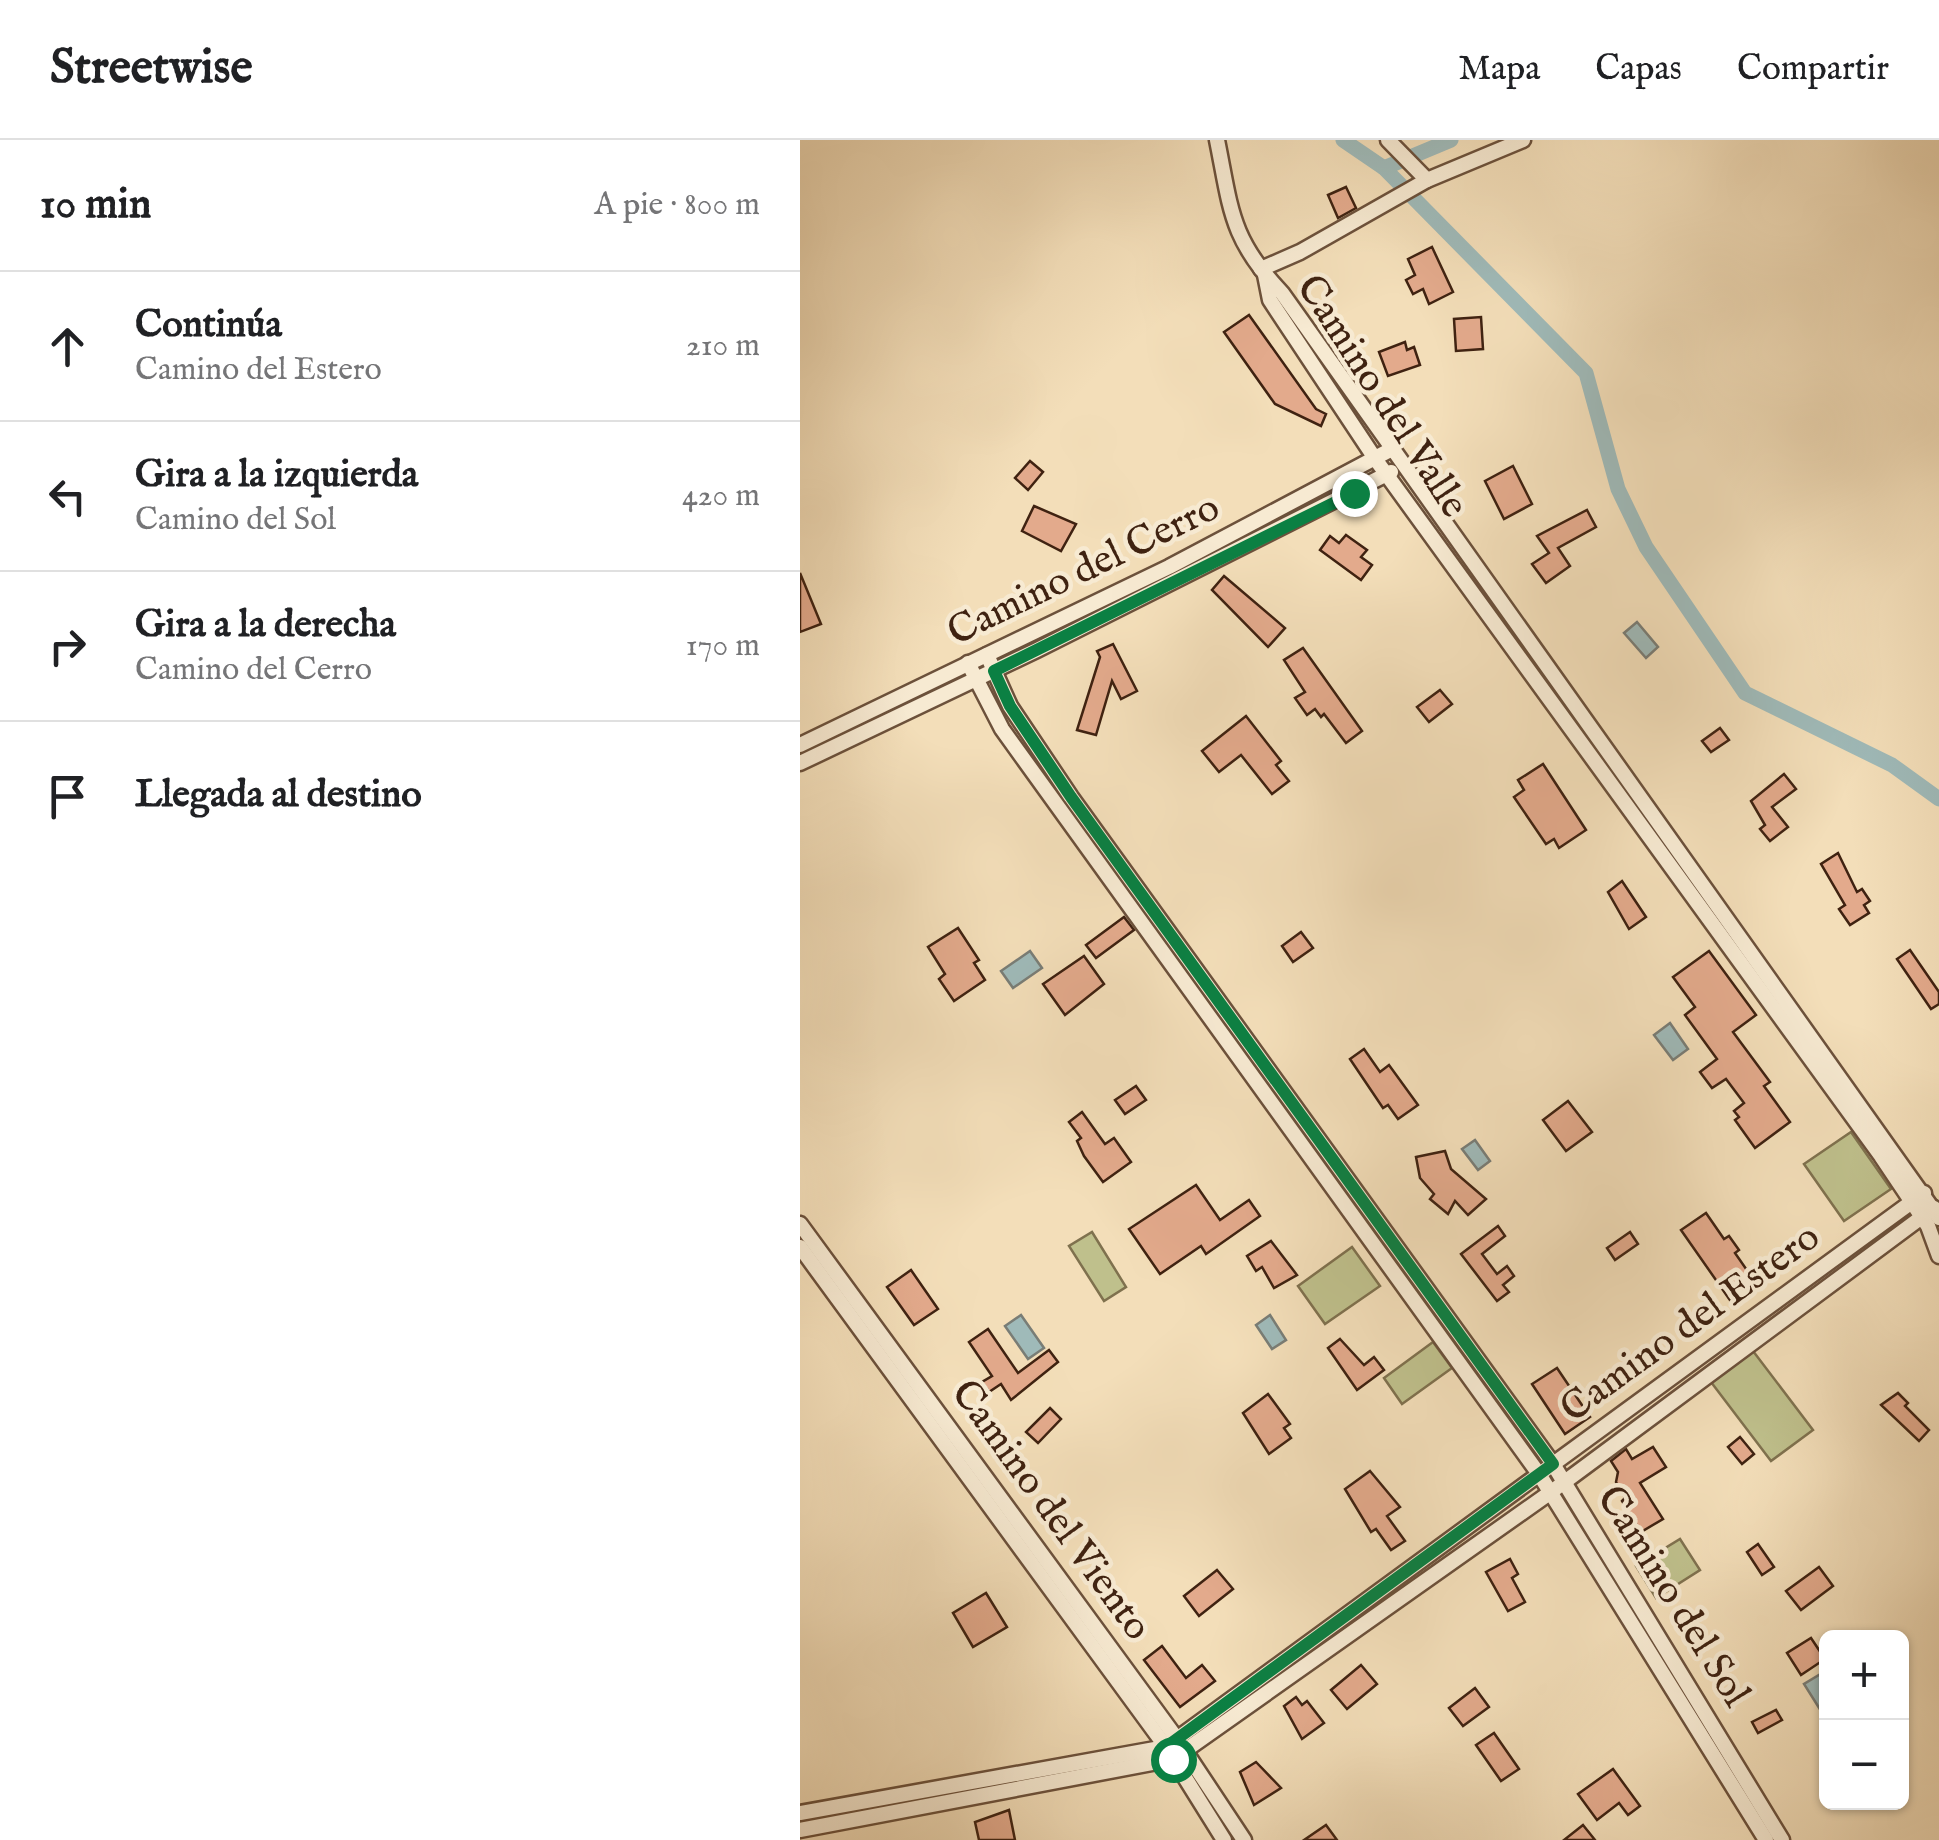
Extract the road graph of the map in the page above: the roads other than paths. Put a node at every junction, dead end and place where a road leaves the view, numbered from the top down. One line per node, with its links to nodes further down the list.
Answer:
1 (1217, 140): 5 (street)
2 (1388, 140): 4 (street)
3 (1524, 140): 4 (street)
4 (1420, 184): 5 (street)
5 (1263, 272): 6 (street, Camino del Valle); 7 (street, Camino del Valle)
6 (1392, 448): 7 (street, Camino del Cerro); 8 (street, Camino del Valle)
7 (1376, 460): 9 (street, Camino del Valle); 10 (street, Camino del Cerro)
8 (1404, 464): 9 (street, Camino del Cerro); 16 (street, Camino del Valle)
9 (1388, 474): 12 (street, Camino del Cerro); 16 (street, Camino del Valle)
10 (987, 654): 11 (street, Camino del Cerro); 12 (street, Camino del Sol)
11 (968, 664): 13 (street, Camino del Sol); 14 (street, Camino del Cerro)
12 (994, 671): 13 (street, Camino del Cerro); 20 (street, Camino del Sol)
13 (978, 685): 15 (street, Camino del Cerro); 21 (street, Camino del Sol)
14 (800, 745)
15 (800, 763)
16 (1926, 1207): 19 (street, Camino del Valle); 20 (street, Camino del Estero); 22 (street, Camino del Estero)
17 (800, 1224): 23 (street, Camino del Viento)
18 (800, 1248): 23 (street, Camino del Viento)
19 (1939, 1256)
20 (1553, 1464): 21 (street, Camino del Estero); 22 (street, Camino del Sol)
21 (1539, 1474): 22 (street, Camino del Sol); 23 (street, Camino del Estero)
22 (1557, 1488): 23 (street, Camino del Estero); 28 (street, Camino del Sol); 29 (street, Camino del Sol)
23 (1175, 1750): 24 (street, Camino del Estero); 25 (street, Camino del Estero); 26 (street, Camino del Viento); 27 (street, Camino del Viento)
24 (800, 1813)
25 (800, 1830)
26 (1224, 1840)
27 (1244, 1840)
28 (1766, 1840)
29 (1782, 1840)

